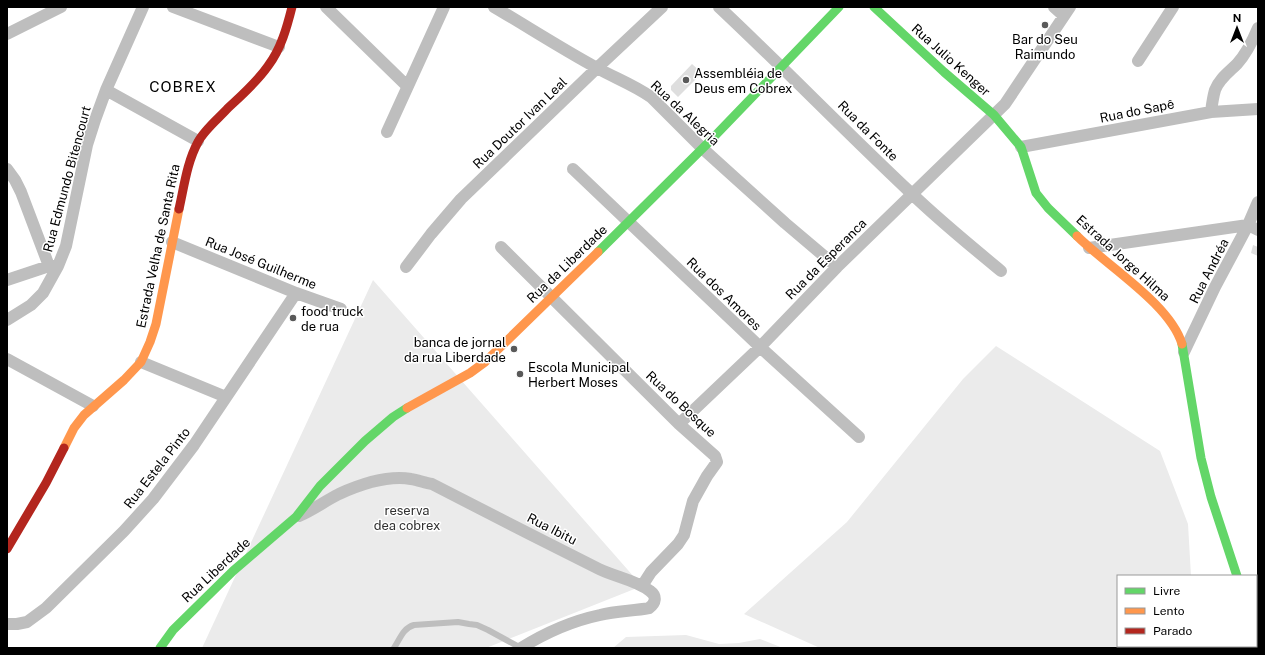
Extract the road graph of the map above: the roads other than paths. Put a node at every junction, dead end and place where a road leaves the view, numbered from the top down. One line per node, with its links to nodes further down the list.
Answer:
1 (62, 7): 16 (street)
2 (143, 7): 22 (street, Rua Edmundo Bitencourt)
3 (173, 7): 17 (street)
4 (292, 7): 17 (street, Estrada Velha de Santa Rita)
5 (326, 7): 21 (street)
6 (444, 7): 21 (street)
7 (494, 7): 19 (street, Rua da Alegria)
8 (662, 7): 19 (street, Rua Doutor Ivan Leal)
9 (719, 7): 20 (street, Rua da Fonte)
10 (840, 7): 20 (street, Rua da Liberdade)
11 (874, 7): 25 (street, Rua Julio Kenger)
12 (1054, 7): 14 (street)
13 (1173, 7): 18 (street)
14 (1067, 12): 25 (street, Rua da Esperanca)
15 (1258, 28): 24 (street)
16 (7, 34)
17 (279, 47): 27 (street, Estrada Velha de Santa Rita)
18 (1138, 61)
19 (597, 68): 29 (street, Rua da Alegria); 40 (street, Rua Doutor Ivan Leal)
20 (783, 68): 29 (street, Rua da Liberdade); 32 (street, Rua da Fonte)
21 (407, 86): 26 (street)
22 (106, 90): 27 (street); 39 (street, Rua Edmundo Bitencourt)
23 (1258, 109): 24 (street, Rua do Sapê)
24 (1211, 112): 28 (street, Rua do Sapê)
25 (994, 115): 28 (street, Estrada Jorge Hilma); 32 (street, Rua da Esperanca)
26 (387, 132)
27 (198, 141): 36 (street, Estrada Velha de Santa Rita)
28 (1021, 147): 38 (street, Estrada Jorge Hilma)
29 (702, 148): 34 (street, Rua da Liberdade); 41 (street, Rua da Alegria)
30 (7, 169): 39 (street)
31 (573, 169): 34 (street, Rua dos Amores)
32 (912, 194): 41 (street, Rua da Esperanca); 42 (street, Rua da Fonte)
33 (1258, 202): 35 (street, Rua Andréa)
34 (629, 223): 45 (street, Rua da Liberdade); 48 (street, Rua dos Amores)
35 (1253, 227): 38 (street); 49 (street, Rua Andréa)
36 (172, 242): 44 (street, Rua José Guilherme); 51 (street, Estrada Velha de Santa Rita)
37 (501, 247): 45 (street, Rua do Bosque)
38 (1089, 248): 49 (street, Estrada Jorge Hilma)
39 (53, 266): 43 (street); 47 (street, Rua Edmundo Bitencourt)
40 (406, 267)
41 (837, 267): 48 (street, Rua da Esperanca)
42 (1001, 271)
43 (7, 280)
44 (296, 293): 46 (street, Rua José Guilherme); 52 (street, Rua Estela Pinto)
45 (552, 298): 54 (street, Rua do Bosque); 56 (street, Rua da Liberdade)
46 (341, 309)
47 (7, 320)
48 (760, 347): 54 (street, Rua da Esperanca); 55 (street, Rua dos Amores)
49 (1184, 352): 58 (street, Estrada Jorge Hilma)
50 (7, 358): 53 (street)
51 (141, 362): 52 (street); 53 (street, Estrada Velha de Santa Rita)
52 (226, 398): 60 (street, Rua Estela Pinto)
53 (93, 406): 57 (street, Estrada Velha de Santa Rita)
54 (679, 424): 59 (street, Rua do Bosque)
55 (859, 437)
56 (296, 517): 59 (street, Rua Ibitu); 61 (street, Rua Liberdade)
57 (7, 549)
58 (1237, 575)
59 (642, 586): 63 (street, Rua Ibitu)
60 (7, 624)
61 (160, 648)
62 (394, 648): 63 (lane)
63 (521, 648)

